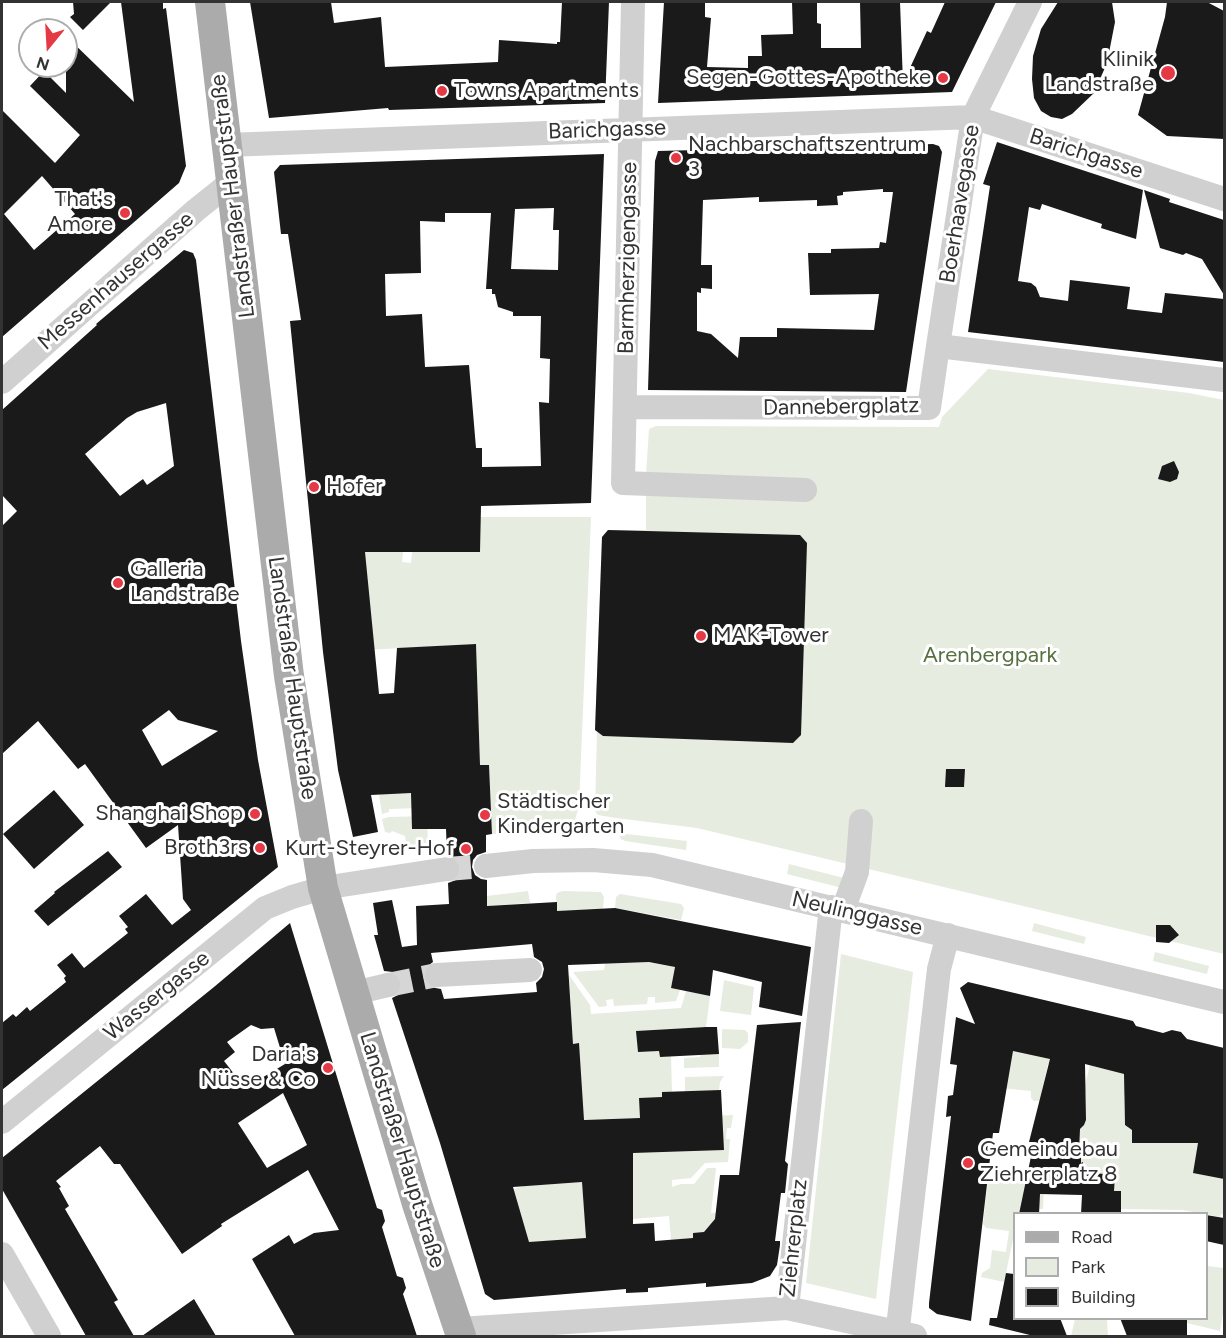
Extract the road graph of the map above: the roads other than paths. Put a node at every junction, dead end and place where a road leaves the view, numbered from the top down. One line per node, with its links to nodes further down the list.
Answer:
1 (210, 2): 6 (main road, Landstraßer Hauptstraße)
2 (633, 2): 5 (street, Barmherzigengasse)
3 (1030, 2): 4 (street, Boerhaavegasse)
4 (973, 117): 5 (street, Barichgasse); 8 (street, Barichgasse); 9 (street, Boerhaavegasse)
5 (631, 129): 6 (street, Barichgasse); 12 (street, Barmherzigengasse)
6 (227, 146): 7 (main road, Landstraßer Hauptstraße)
7 (231, 182): 11 (street, Messenhausergasse); 17 (main road, Landstraßer Hauptstraße)
8 (1224, 199)
9 (938, 346): 10 (street); 12 (street, Dannebergplatz)
10 (1224, 380)
11 (2, 382)
12 (625, 407): 13 (street)
13 (805, 490)
14 (861, 821): 18 (street, Ziehrerplatz)
15 (486, 866): 18 (street, Neulinggasse)
16 (447, 869): 17 (street)
17 (323, 888): 23 (main road, Landstraßer Hauptstraße); 25 (street, Wassergasse)
18 (837, 909): 19 (street, Neulinggasse); 27 (street, Ziehrerplatz)
19 (948, 935): 24 (street, Neulinggasse); 29 (street, Ziehrerplatz)
20 (530, 970): 21 (street)
21 (437, 975)
22 (388, 985): 23 (street)
23 (354, 993): 28 (main road, Landstraßer Hauptstraße)
24 (1224, 1002)
25 (2, 1122)
26 (2, 1254): 30 (street)
27 (787, 1308): 28 (street); 29 (street, Ziehrerplatz)
28 (460, 1333)
29 (903, 1335)
30 (49, 1336)

